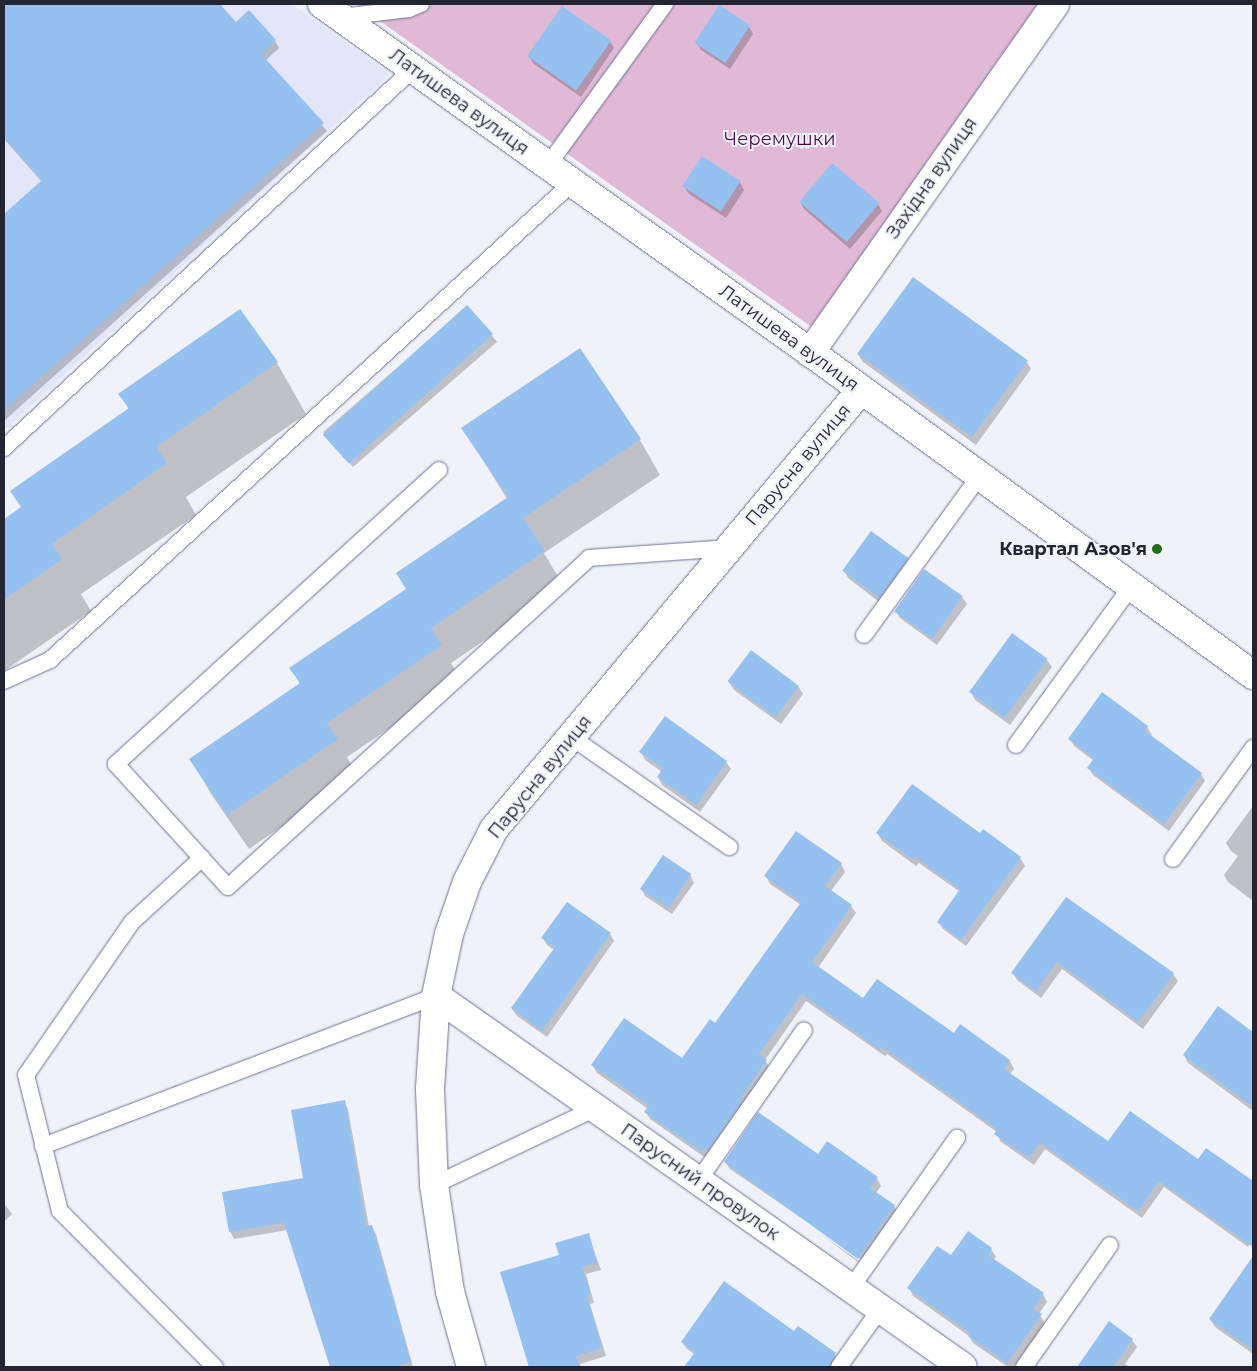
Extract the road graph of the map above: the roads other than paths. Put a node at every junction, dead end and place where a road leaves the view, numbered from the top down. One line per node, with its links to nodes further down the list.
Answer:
1 (421, 4): 4 (lane)
2 (665, 4): 6 (lane)
3 (1055, 4): 8 (street, Західна вулиця)
4 (331, 10): 5 (street, Латишева вулиця)
5 (413, 69): 6 (street, Латишева вулиця); 10 (lane)
6 (548, 165): 7 (street, Латишева вулиця)
7 (572, 182): 8 (street, Латишева вулиця); 17 (lane)
8 (810, 353): 9 (street, Латишева вулиця)
9 (861, 390): 12 (street, Латишева вулиця); 13 (street, Парусна вулиця)
10 (4, 448)
11 (439, 470): 22 (lane)
12 (979, 477): 14 (street, Латишева вулиця); 15 (lane)
13 (729, 548): 18 (street, Парусна вулиця); 22 (lane)
14 (1131, 587): 16 (street, Латишева вулиця); 19 (lane)
15 (864, 635)
16 (1253, 675)
17 (4, 681)
18 (570, 737): 21 (lane); 24 (street, Парусна вулиця)
19 (1016, 745)
20 (1253, 748): 23 (lane)
21 (729, 847)
22 (202, 858): 28 (lane)
23 (1173, 859)
24 (436, 996): 26 (street, Парусний провулок); 28 (lane); 30 (street, Парусна вулиця)
25 (804, 1030): 29 (lane)
26 (596, 1108): 29 (street, Парусний провулок); 30 (lane)
27 (957, 1138): 32 (lane)
28 (44, 1146): 34 (lane)
29 (698, 1181): 32 (street, Парусний провулок)
30 (434, 1185): 35 (street, Парусна вулиця)
31 (1110, 1245): 38 (lane)
32 (851, 1288): 33 (street, Парусний провулок)
33 (880, 1309): 36 (lane); 37 (street, Парусний провулок)
34 (215, 1367)
35 (472, 1367)
36 (839, 1367)
37 (964, 1367)
38 (1024, 1367)

